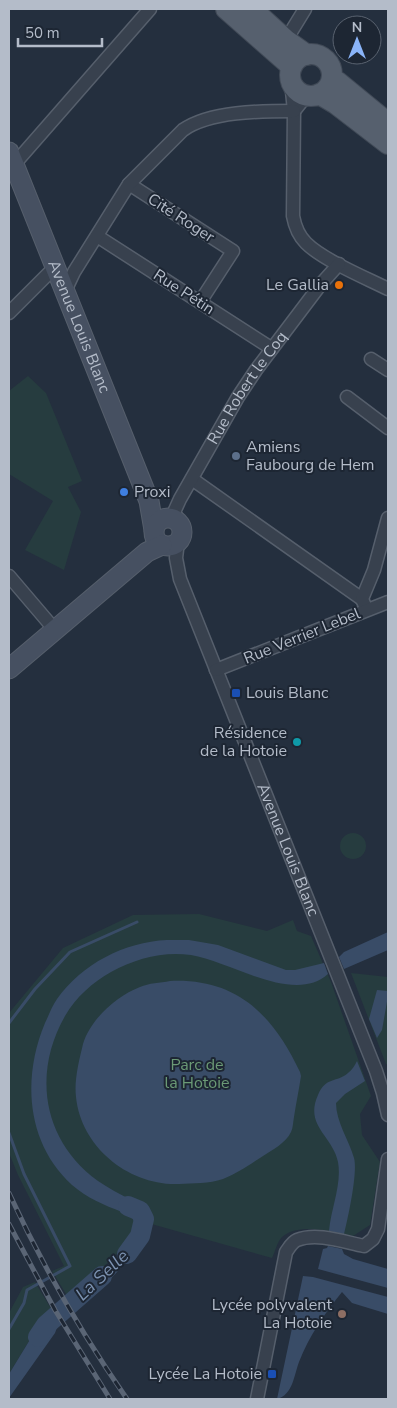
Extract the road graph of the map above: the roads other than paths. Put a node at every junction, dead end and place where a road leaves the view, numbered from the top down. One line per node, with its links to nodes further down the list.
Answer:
1 (150, 9): 11 (street)
2 (226, 9): 6 (main road)
3 (252, 9): 5 (main road)
4 (305, 9): 5 (street)
5 (286, 40): 6 (main road)
6 (297, 68): 7 (main road); 7 (main road); 8 (street)
7 (321, 90): 8 (street); 9 (main road); 10 (main road)
8 (294, 111): 12 (street); 14 (street)
9 (388, 123)
10 (388, 144)
11 (10, 162): 15 (street, Avenue Louis Blanc)
12 (129, 184): 13 (street); 18 (street, Cité Roger)
13 (97, 236): 17 (street); 18 (street, Rue Pétin)
14 (338, 264): 16 (street); 20 (street, Rue Robert le Coq)
15 (55, 267): 17 (street, Avenue Louis Blanc); 19 (street)
16 (388, 289)
17 (64, 291): 27 (street, Avenue Louis Blanc)
18 (200, 302): 20 (street, Rue Pétin)
19 (9, 313)
20 (272, 348): 25 (street, Rue Robert le Coq)
21 (371, 359): 22 (street)
22 (388, 370)
23 (347, 397): 24 (street)
24 (388, 428)
25 (192, 479): 27 (street, Rue Robert le Coq); 31 (street)
26 (388, 518): 31 (street)
27 (165, 539): 32 (street); 34 (street, Avenue Louis Blanc)
28 (9, 576): 29 (street)
29 (14, 587): 32 (street)
30 (388, 602): 31 (street, Rue Verrier Lebel)
31 (365, 605): 34 (street, Rue Verrier Lebel)
32 (55, 630): 33 (street)
33 (9, 669)
34 (216, 670): 35 (street, Avenue Louis Blanc)
35 (388, 1115)
36 (388, 1159): 37 (street)
37 (257, 1399)

